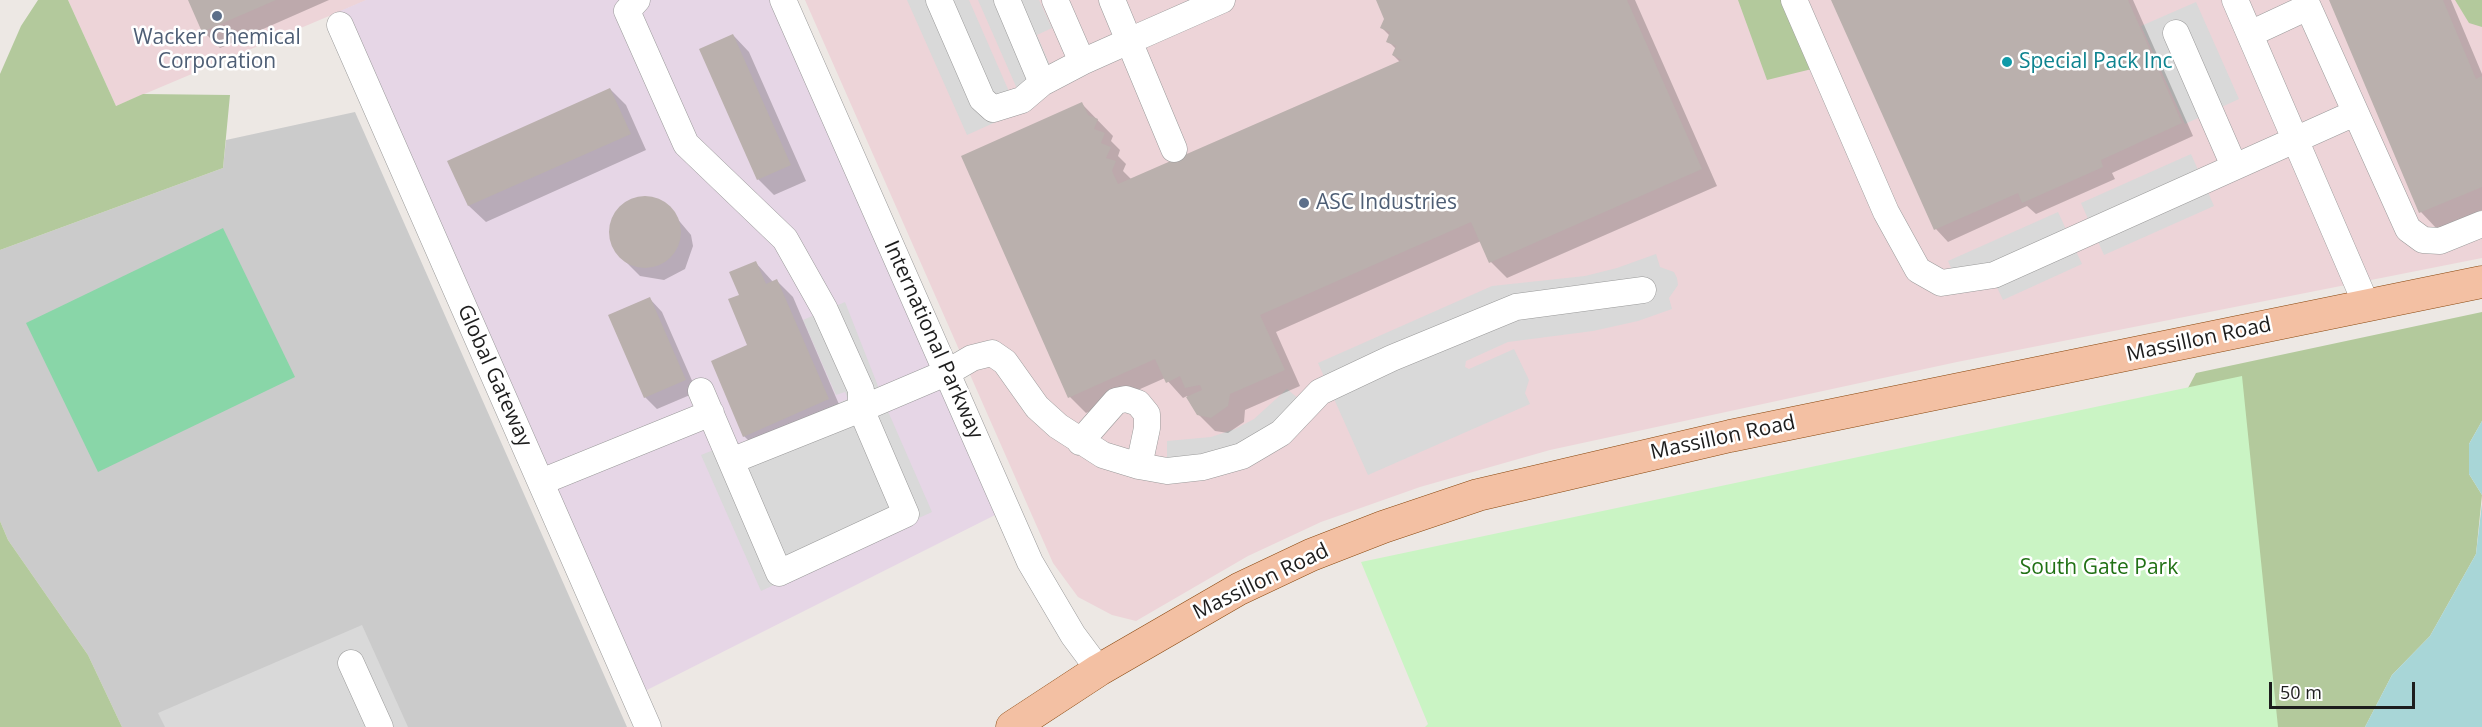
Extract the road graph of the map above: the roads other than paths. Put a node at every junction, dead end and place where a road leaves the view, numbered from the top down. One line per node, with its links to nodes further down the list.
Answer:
1 (637, 0): 26 (street)
2 (783, 0): 25 (street, International Parkway)
3 (939, 0): 16 (street)
4 (1007, 0): 16 (street)
5 (1055, 0): 15 (street)
6 (1112, 0): 14 (street)
7 (1222, 0): 14 (street)
8 (1794, 0): 20 (street)
9 (2235, 0): 13 (street)
10 (2306, 3): 13 (street); 17 (street)
11 (340, 25): 30 (street, Global Gateway)
12 (2176, 33): 20 (street)
13 (2250, 34): 18 (street)
14 (1129, 41): 15 (street); 19 (street)
15 (1082, 62): 16 (street)
16 (1042, 83)
17 (2355, 112): 18 (street); 21 (street)
18 (2295, 138): 20 (street); 24 (street)
19 (1174, 149)
20 (2234, 166)
21 (2482, 224)
22 (2482, 282): 24 (main road, Massillon Road)
23 (1642, 290): 29 (street)
24 (2367, 306): 32 (main road, Massillon Road)
25 (948, 372): 26 (street); 27 (street); 32 (street, International Parkway)
26 (861, 409): 28 (street); 28 (street)
27 (1080, 442): 29 (street); 29 (street)
28 (731, 461): 30 (street)
29 (1139, 466)
30 (541, 482): 34 (street, Global Gateway)
31 (351, 663): 33 (street)
32 (1099, 670): 35 (main road, Massillon Road)
33 (380, 727)
34 (648, 727)
35 (1012, 727)

